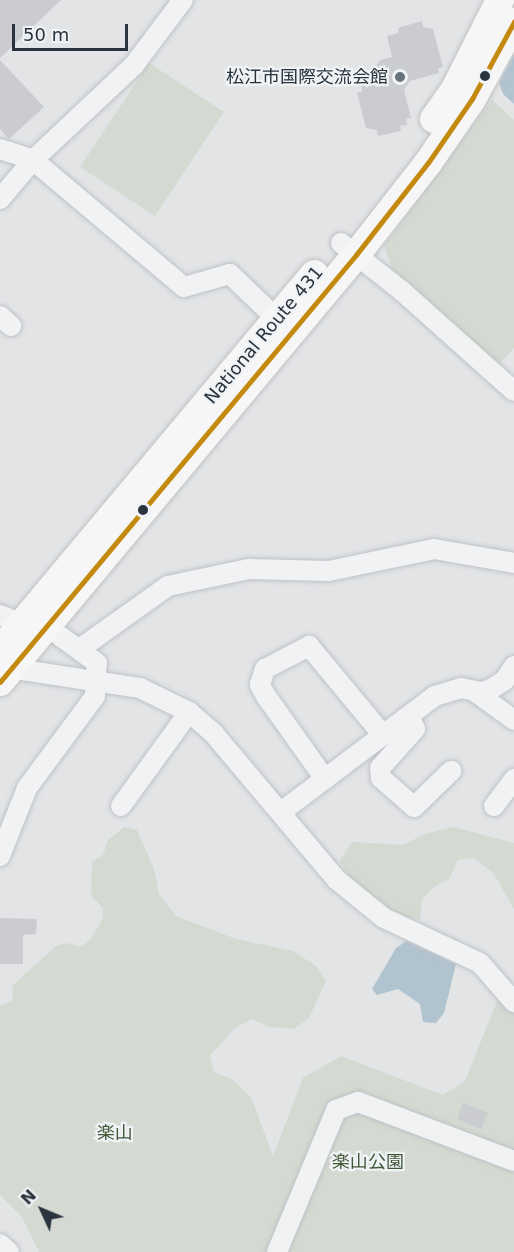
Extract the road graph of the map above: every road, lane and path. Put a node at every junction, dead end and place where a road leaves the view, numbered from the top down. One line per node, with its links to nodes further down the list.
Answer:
1 (183, 0): 5 (street)
2 (500, 0): 7 (highway, National Route 431)
3 (514, 22): 7 (highway, National Route 431)
4 (0, 149): 5 (street)
5 (33, 160): 6 (street); 8 (street)
6 (0, 199)
7 (348, 249): 8 (highway, National Route 431); 9 (street); 14 (highway, National Route 431)
8 (277, 319): 14 (highway, National Route 431)
9 (514, 391)
10 (514, 563): 12 (street)
11 (60, 636): 12 (street)
12 (81, 648): 15 (street)
13 (514, 666): 16 (street)
14 (3, 667): 15 (street)
15 (98, 682): 17 (street); 27 (street)
16 (474, 691): 18 (street); 19 (street)
17 (189, 712): 24 (street); 26 (street)
18 (409, 716): 20 (street); 21 (street)
19 (514, 720)
20 (383, 735): 22 (street); 22 (street)
21 (451, 771)
22 (325, 778): 26 (street)
23 (514, 779): 25 (street)
24 (121, 806)
25 (494, 806)
26 (281, 812): 28 (street)
27 (0, 856)
28 (514, 1002)
29 (514, 1161): 32 (street)
30 (0, 1244): 31 (street)
31 (9, 1252)
32 (277, 1252)

